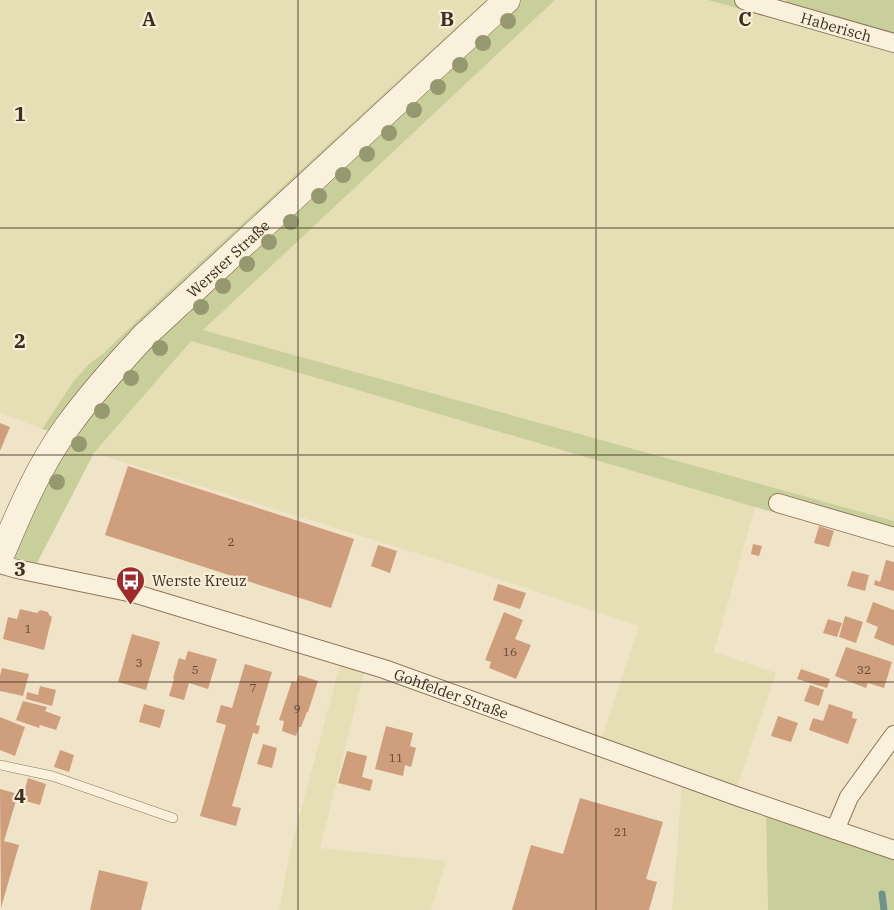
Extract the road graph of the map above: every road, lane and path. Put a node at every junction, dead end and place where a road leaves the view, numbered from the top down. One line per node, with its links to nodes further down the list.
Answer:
1 (507, 0): 7 (main road, Werster Straße)
2 (744, 0): 3 (street, Haberisch)
3 (769, 3): 4 (street, Haberisch)
4 (894, 43)
5 (778, 503): 6 (street)
6 (894, 537)
7 (0, 558)
8 (0, 564): 12 (street, Gohfelder Straße)
9 (894, 735): 12 (street)
10 (0, 765): 11 (lane)
11 (173, 818)
12 (836, 830): 13 (street, Gohfelder Straße)
13 (894, 850)

